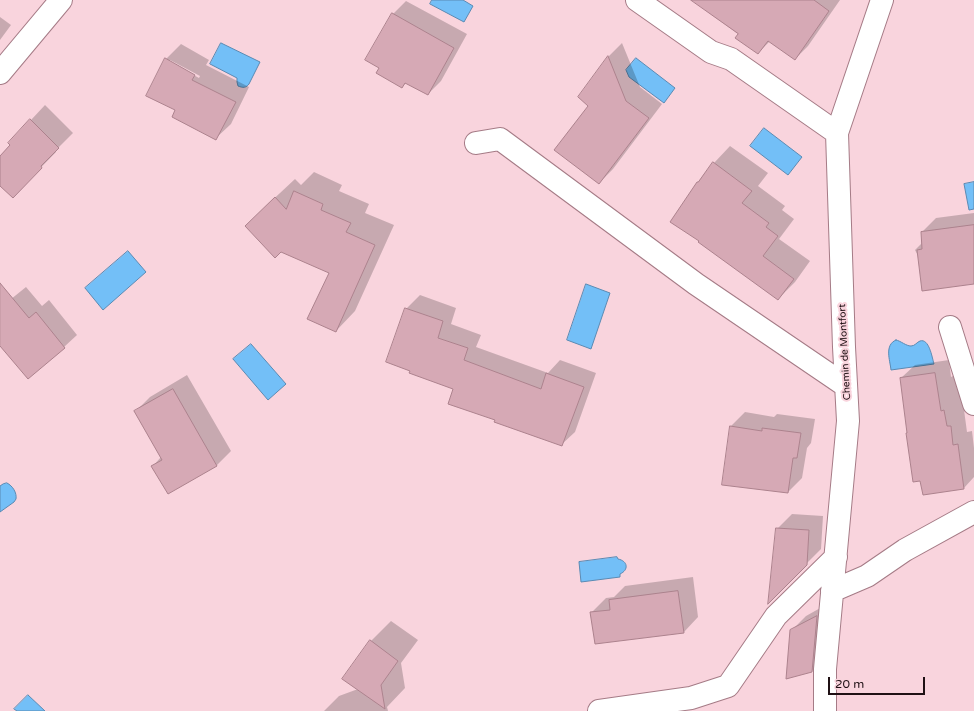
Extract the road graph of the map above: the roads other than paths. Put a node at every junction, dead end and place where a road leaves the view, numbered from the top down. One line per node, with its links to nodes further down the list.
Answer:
1 (61, 0): 4 (street)
2 (638, 0): 5 (street)
3 (882, 0): 5 (street, Chemin de Montfort)
4 (0, 73)
5 (837, 133): 8 (street, Chemin de Montfort)
6 (476, 143): 8 (street)
7 (950, 327): 9 (street)
8 (846, 386): 11 (street, Chemin de Montfort)
9 (974, 404)
10 (974, 512): 12 (street)
11 (836, 558): 12 (street, Chemin de Montfort); 13 (street)
12 (832, 591): 14 (street, Chemin de Montfort)
13 (600, 711)
14 (825, 711)

